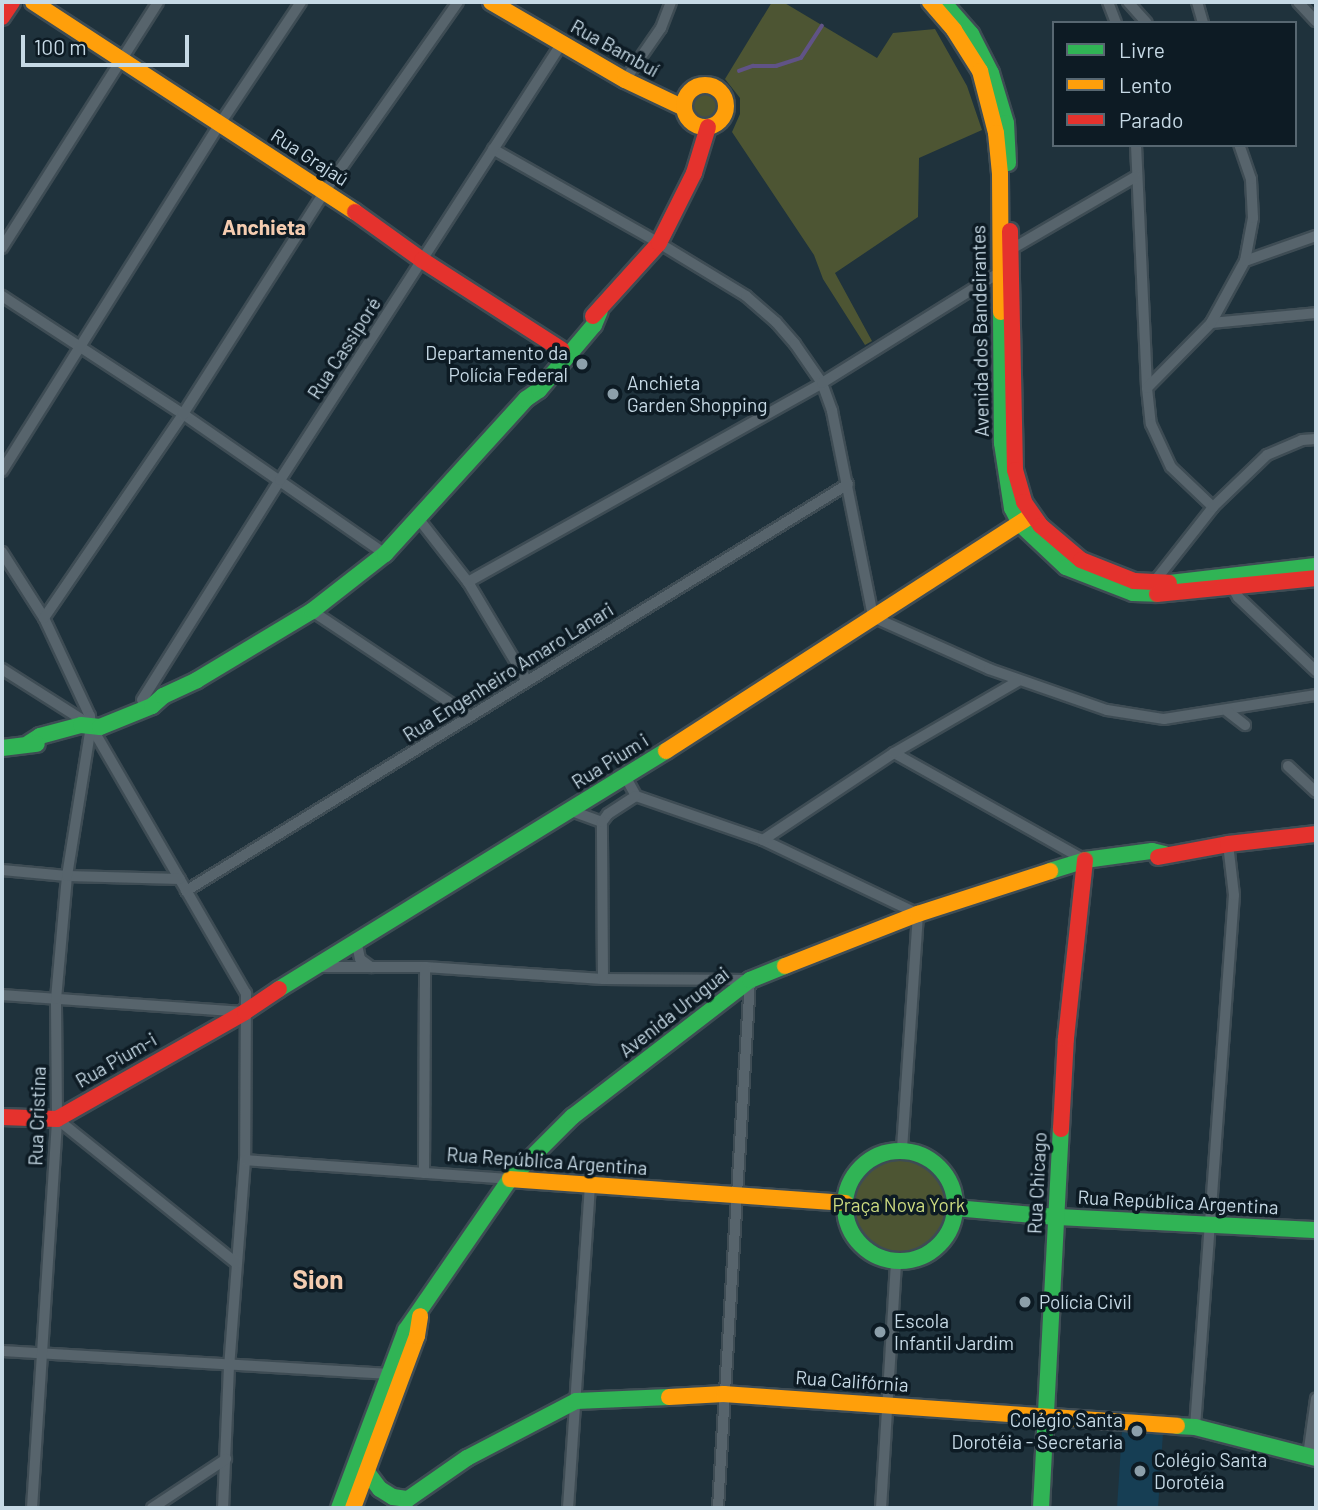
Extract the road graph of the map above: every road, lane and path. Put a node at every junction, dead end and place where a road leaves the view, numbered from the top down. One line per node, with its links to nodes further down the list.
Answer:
1 (12, 2): 14 (street)
2 (33, 2): 20 (street, Rua Grajaú)
3 (158, 2): 20 (street)
4 (301, 2): 23 (street)
5 (458, 2): 29 (street)
6 (491, 2): 19 (street, Rua Bambuí)
7 (670, 2): 21 (street)
8 (930, 2): 13 (street, Avenida dos Bandeirantes)
9 (1108, 2): 15 (street)
10 (1128, 2): 16 (street)
11 (1197, 2): 17 (street)
12 (1298, 2): 18 (street)
13 (952, 12): 33 (street, Avenida dos Bandeirantes); 36 (street, Avenida dos Bandeirantes)
14 (2, 17)
15 (1115, 21)
16 (1145, 21)
17 (1202, 21)
18 (1316, 21)
19 (562, 43): 21 (street, Rua Bambuí); 27 (street, Rua Cassiporé)
20 (122, 57): 23 (street, Rua Grajaú); 32 (street)
21 (625, 80): 22 (street, Rua Bambuí)
22 (684, 108): 24 (street); 24 (street)
23 (219, 125): 29 (street, Rua Grajaú); 41 (street)
24 (701, 125): 31 (street)
25 (1136, 147): 28 (street)
26 (1240, 147): 35 (street)
27 (492, 149): 31 (street); 34 (street, Rua Cassiporé)
28 (1135, 177): 33 (street); 44 (street)
29 (326, 191): 34 (street, Rua Grajaú); 46 (street)
30 (1316, 236): 35 (street)
31 (659, 243): 38 (street); 43 (street)
32 (2, 248)
33 (1010, 250): 54 (street, Avenida dos Bandeirantes)
34 (422, 260): 42 (street, Rua Grajaú); 49 (street, Rua Cassiporé)
35 (1245, 261): 40 (street)
36 (999, 273): 43 (street); 52 (street, Avenida dos Bandeirantes)
37 (2, 296): 41 (street)
38 (600, 312): 42 (street); 45 (street)
39 (1316, 313): 40 (street)
40 (1211, 323): 44 (street)
41 (82, 346): 46 (street); 48 (street)
42 (562, 350): 45 (street)
43 (822, 383): 50 (street); 61 (street)
44 (1147, 388): 51 (street)
45 (526, 399): 53 (street)
46 (183, 414): 49 (street); 66 (street)
47 (1316, 439): 51 (street)
48 (2, 471)
49 (279, 480): 57 (street); 69 (street, Rua Cassiporé)
50 (848, 484): 65 (street); 70 (street, Rua Engenheiro Amaro Lanari)
51 (1213, 507): 63 (street)
52 (1012, 508): 54 (street, Avenida dos Bandeirantes); 55 (street)
53 (418, 517): 57 (street); 61 (street)
54 (1026, 520): 55 (street); 63 (street, Avenida dos Bandeirantes)
55 (994, 541): 65 (street, Rua Pium i)
56 (2, 552): 66 (street)
57 (385, 554): 64 (street)
58 (1316, 566): 59 (street, Avenida dos Bandeirantes)
59 (1255, 573): 62 (street); 63 (street, Avenida dos Bandeirantes)
60 (1316, 578): 62 (street, Avenida dos Bandeirantes)
61 (468, 582): 70 (street)
62 (1232, 587): 63 (street, Avenida dos Bandeirantes); 68 (street)
63 (1154, 589)
64 (312, 611): 73 (street); 76 (street)
65 (873, 617): 71 (street); 81 (street, Rua Pium i)
66 (44, 618): 78 (street)
67 (2, 669): 78 (street)
68 (1316, 671)
69 (157, 673): 73 (street); 74 (street, Rua Cassiporé)
70 (527, 681): 76 (street, Rua Engenheiro Amaro Lanari)
71 (1018, 681): 75 (street); 80 (street)
72 (1316, 695): 75 (street)
73 (163, 696): 74 (street); 78 (street)
74 (142, 700): 78 (street)
75 (1227, 711): 77 (street)
76 (470, 716): 95 (street, Rua Engenheiro Amaro Lanari)
77 (1245, 725)
78 (91, 726): 79 (street); 93 (street, Rua Cristina); 94 (street)
79 (2, 748)
80 (894, 753): 89 (street); 91 (street)
81 (643, 766): 83 (street, Rua Pium i); 85 (street)
82 (1287, 766): 84 (street)
83 (625, 776): 85 (street); 86 (street, Rua Pium i)
84 (1316, 792)
85 (636, 796): 87 (street); 89 (street)
86 (569, 810): 87 (street); 97 (street, Rua Pium i)
87 (602, 822): 101 (street)
88 (1316, 834): 90 (street, Avenida Uruguai)
89 (763, 840): 96 (street)
90 (1228, 844): 91 (street, Avenida Uruguai); 118 (street)
91 (1085, 860): 96 (street, Avenida Uruguai); 117 (street, Rua Chicago)
92 (2, 870): 93 (street)
93 (66, 876): 94 (street); 104 (street, Rua Cristina)
94 (180, 879): 95 (street)
95 (186, 891): 105 (street)
96 (918, 914): 102 (street, Avenida Uruguai); 109 (street)
97 (356, 940): 98 (street, Rua Pium i); 99 (street)
98 (312, 967): 99 (street); 105 (street, Rua Pium i)
99 (371, 967): 100 (street)
100 (425, 967): 101 (street); 111 (street)
101 (603, 979): 102 (street)
102 (750, 980): 112 (street, Avenida Uruguai); 114 (street)
103 (2, 995): 104 (street)
104 (56, 999): 106 (street); 108 (street, Rua Cristina)
105 (245, 1012): 106 (street, Rua Pium-i); 110 (street)
106 (226, 1015): 108 (street, Rua Pium-i)
107 (2, 1116): 108 (street)
108 (57, 1119): 121 (street); 124 (street, Rua Cristina)
109 (902, 1150): 115 (street); 116 (street)
110 (245, 1160): 111 (street, Rua República Argentina); 121 (street)
111 (424, 1173): 112 (street, Rua República Argentina)
112 (510, 1179): 113 (street, Rua República Argentina); 122 (street, Avenida Uruguai)
113 (590, 1186): 114 (street, Rua República Argentina); 129 (street)
114 (737, 1194): 115 (street, Rua República Argentina); 127 (street)
115 (845, 1203): 120 (street)
116 (955, 1208): 117 (street, Rua República Argentina); 120 (street)
117 (1056, 1217): 118 (street, Rua República Argentina); 131 (street, Rua Chicago)
118 (1211, 1226): 119 (street, Rua República Argentina); 132 (street)
119 (1316, 1230)
120 (896, 1261): 130 (street)
121 (236, 1263): 125 (street)
122 (421, 1313): 126 (street, Avenida Uruguai); 135 (street, Avenida Uruguai)
123 (2, 1351): 124 (street)
124 (41, 1353): 125 (street); 138 (street, Rua Cristina)
125 (229, 1366): 126 (street); 134 (street)
126 (389, 1374): 137 (street, Avenida Uruguai)
127 (724, 1394): 129 (street, Rua Califórnia); 130 (street, Rua Califórnia); 142 (street)
128 (1316, 1399): 133 (street)
129 (576, 1401): 136 (street, Rua Califórnia); 141 (street)
130 (886, 1404): 131 (street, Rua Califórnia); 143 (street)
131 (1045, 1414): 132 (street, Rua Califórnia); 144 (street, Rua Chicago)
132 (1195, 1427): 133 (street, Rua Califórnia)
133 (1312, 1457)
134 (226, 1459): 139 (street); 140 (street)
135 (367, 1472): 136 (street); 137 (street, Avenida Uruguai)
136 (380, 1489): 137 (street)
137 (348, 1503)
138 (32, 1508)
139 (152, 1508)
140 (223, 1508)
141 (568, 1508)
142 (718, 1508)
143 (881, 1508)
144 (1041, 1508)

